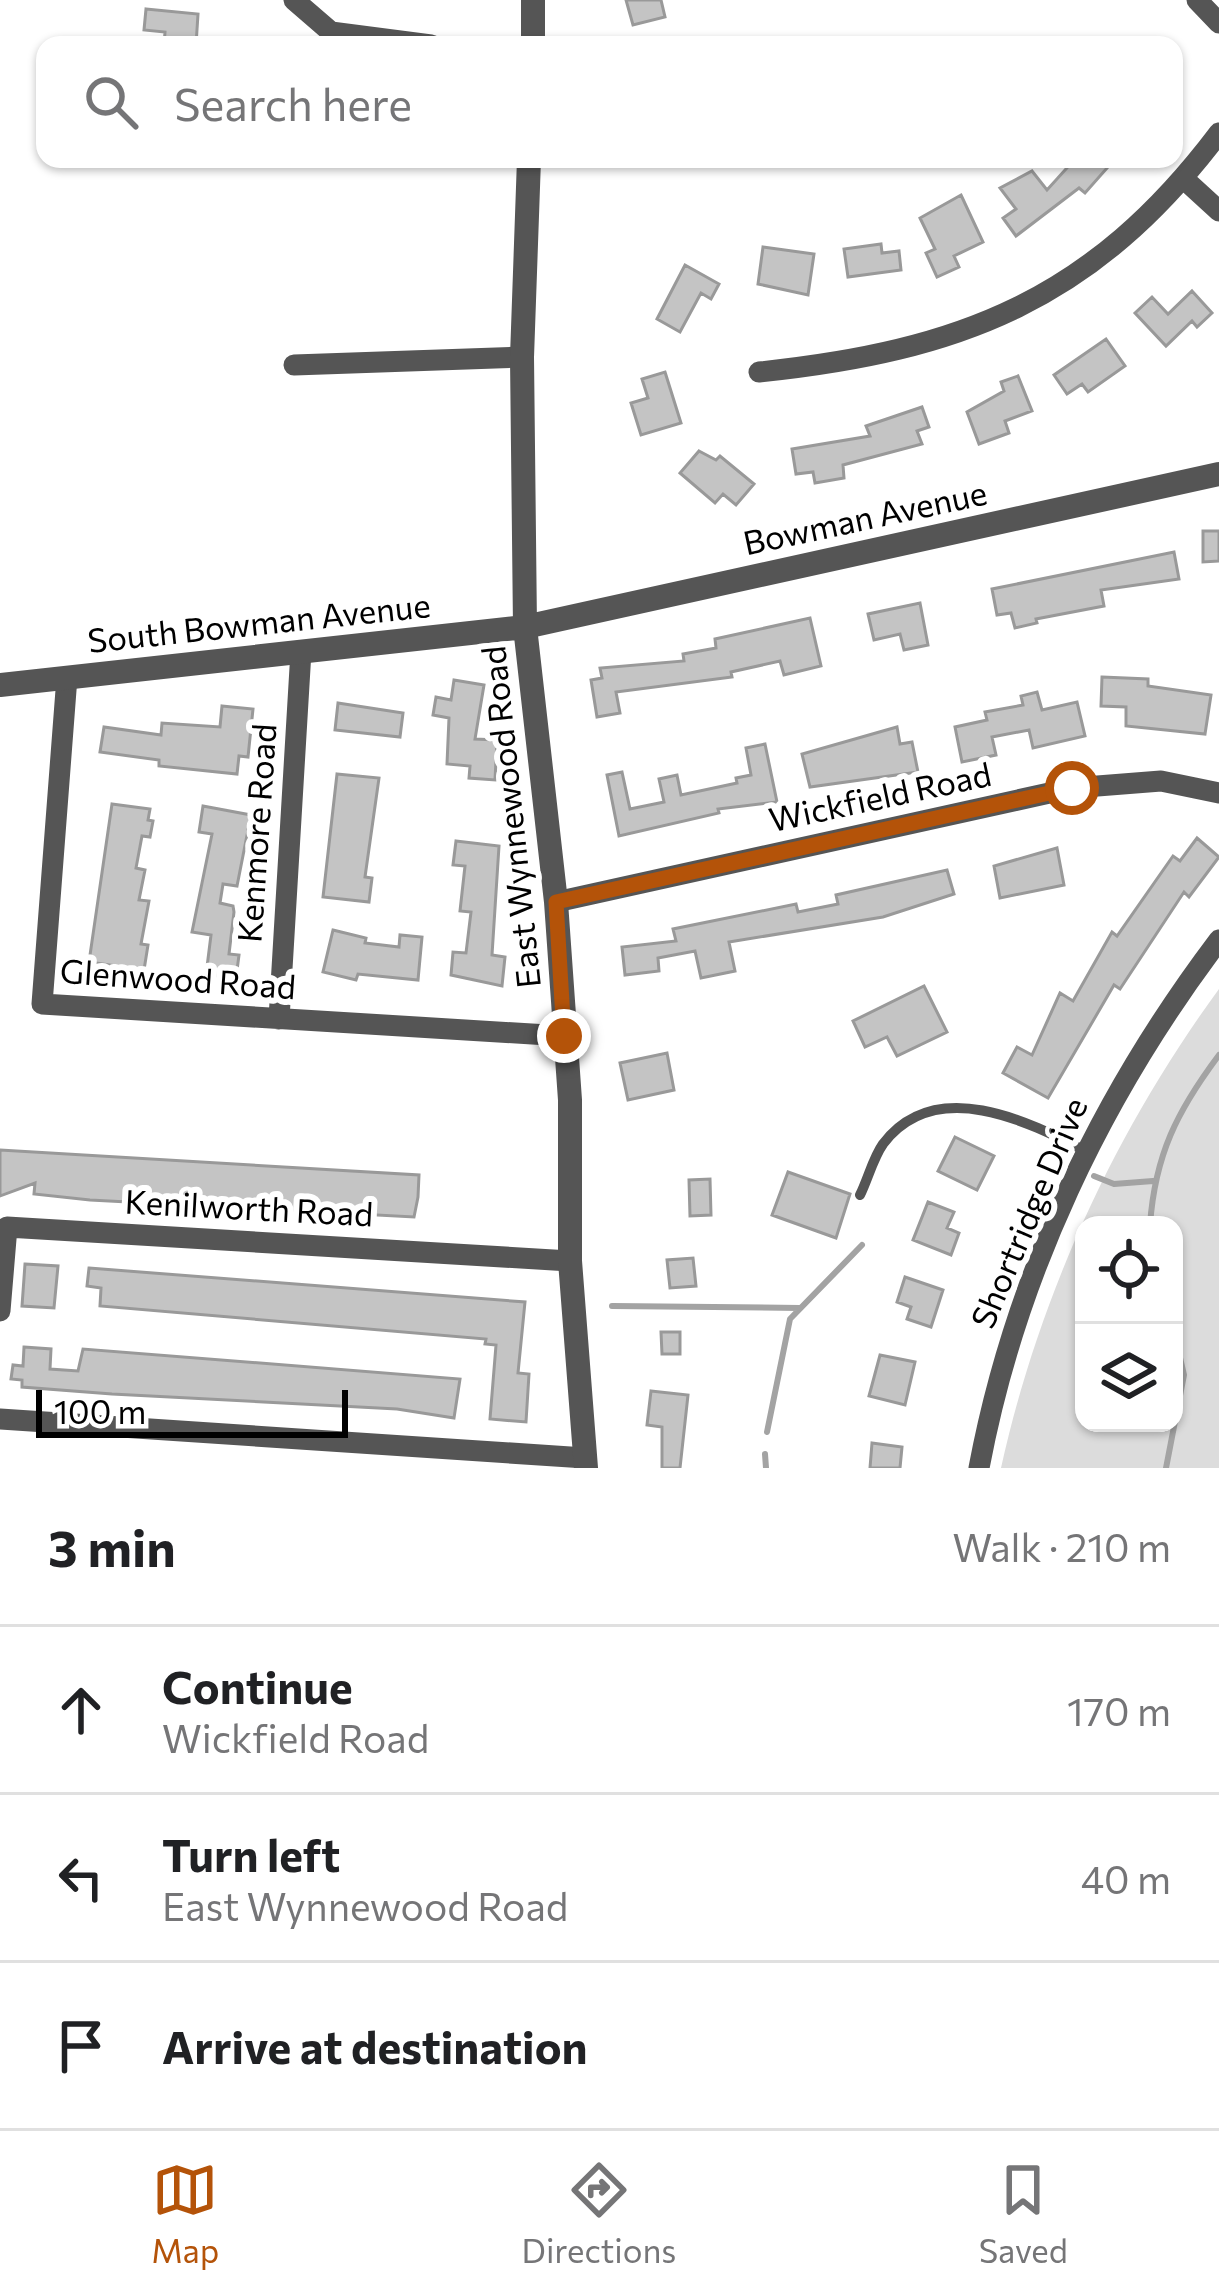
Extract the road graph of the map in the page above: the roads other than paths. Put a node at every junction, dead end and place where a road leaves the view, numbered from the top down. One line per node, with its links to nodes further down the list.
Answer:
1 (293, 0): 5 (street)
2 (533, 0): 6 (street)
3 (1197, 0): 4 (street)
4 (1219, 23)
5 (362, 36)
6 (533, 36)
7 (1219, 134): 9 (street)
8 (529, 168): 11 (street, East Wynnewood Road)
9 (1184, 179): 10 (street); 13 (street)
10 (1219, 211)
11 (522, 357): 12 (street); 15 (street, East Wynnewood Road)
12 (294, 365)
13 (759, 372)
14 (1219, 474): 15 (street, Bowman Avenue)
15 (525, 627): 16 (street, South Bowman Avenue); 20 (street, East Wynnewood Road)
16 (301, 651): 17 (street, South Bowman Avenue); 22 (street, Kenmore Road)
17 (68, 677): 18 (street, South Bowman Avenue); 22 (street, Glenwood Road)
18 (0, 685)
19 (1219, 793): 20 (street, Wickfield Road)
20 (556, 902): 23 (street, East Wynnewood Road)
21 (1219, 940): 24 (street, Shortridge Drive)
22 (279, 1019): 23 (street, Glenwood Road)
23 (564, 1036): 26 (street, East Wynnewood Road)
24 (1087, 1152): 25 (lane); 30 (street, Shortridge Drive)
25 (860, 1195)
26 (570, 1261): 27 (street, Kenilworth Road); 29 (street, East Wynnewood Road)
27 (0, 1311)
28 (0, 1419): 29 (street)
29 (586, 1463)
30 (980, 1468)

